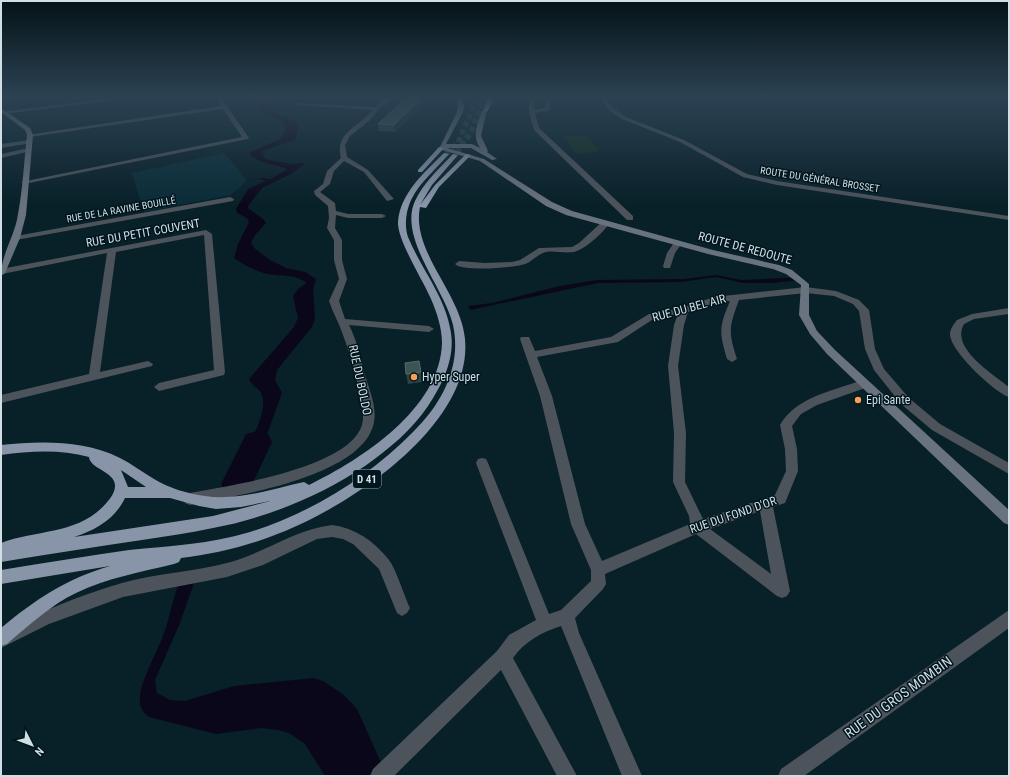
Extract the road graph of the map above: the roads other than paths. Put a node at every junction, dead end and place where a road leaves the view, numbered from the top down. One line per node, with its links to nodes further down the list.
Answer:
1 (29, 132): 11 (main road)
2 (66, 132): 11 (street)
3 (242, 132): 21 (street)
4 (351, 132): 20 (street)
5 (450, 132): 10 (main road)
6 (476, 132): 12 (main road)
7 (479, 132): 17 (main road)
8 (539, 132): 27 (street)
9 (660, 132): 28 (street, ROUTE DU GÉNÉRAL BROSSET)
10 (448, 136): 12 (main road); 16 (main road)
11 (30, 138): 13 (street); 15 (main road)
12 (471, 138): 14 (main road)
13 (1, 146)
14 (475, 146): 16 (main road); 17 (main road); 18 (main road)
15 (29, 150): 19 (street); 21 (main road)
16 (447, 151): 18 (main road); 30 (highway, D 41); 56 (highway, D 41)
17 (488, 154): 22 (main road)
18 (468, 155): 22 (main road); 30 (highway)
19 (1, 156)
20 (344, 158): 23 (street); 25 (street)
21 (24, 182): 31 (main road)
22 (531, 192): 29 (main road, ROUTE DE REDOUTE)
23 (390, 198)
24 (230, 199): 31 (street, RUE DE LA RAVINE BOUILLÉ)
25 (333, 212): 26 (street); 41 (street, RUE DU BOLDO)
26 (382, 216)
27 (630, 218)
28 (1009, 218)
29 (606, 223): 32 (main road, ROUTE DE REDOUTE); 34 (street)
30 (417, 236): 63 (highway, D 41)
31 (16, 238): 36 (main road)
32 (678, 243): 35 (street); 37 (main road, ROUTE DE REDOUTE)
33 (112, 250): 36 (street, RUE DU PETIT COUVENT); 47 (street); 49 (street, RUE DU PETIT COUVENT)
34 (459, 264)
35 (667, 266)
36 (1, 272)
37 (806, 290): 38 (street, RUE DU BEL AIR); 48 (main road); 55 (street, RUE DU BEL AIR)
38 (736, 296): 39 (street, RUE DU BEL AIR); 45 (street)
39 (684, 310): 44 (street, RUE DU BEL AIR); 62 (street)
40 (1009, 312): 50 (street)
41 (342, 322): 42 (street); 59 (street, RUE DU BOLDO)
42 (429, 329)
43 (525, 339): 44 (street)
44 (531, 355): 66 (street)
45 (732, 359)
46 (148, 364): 47 (street)
47 (94, 378): 51 (street)
48 (864, 384): 60 (street, RUE DU FOND D'OR); 61 (main road)
49 (159, 387)
50 (1009, 393)
51 (1, 399)
52 (1, 450): 53 (highway)
53 (86, 452): 57 (highway); 58 (highway)
54 (482, 463): 71 (street)
55 (1009, 469)
56 (325, 484): 59 (highway); 65 (highway, D 41)
57 (121, 492): 58 (highway); 64 (highway)
58 (176, 493): 59 (highway)
59 (190, 499)
60 (766, 505): 62 (street, RUE DU FOND D'OR); 62 (street)
61 (1009, 519)
62 (697, 526): 66 (street, RUE DU FOND D'OR)
63 (223, 545): 67 (highway, D 41); 72 (highway)
64 (1, 549)
65 (1, 555)
66 (598, 570): 69 (street)
67 (1, 577)
68 (402, 608): 72 (street)
69 (566, 616): 71 (street); 76 (street)
70 (1009, 618): 77 (street, RUE DU GROS MOMBIN)
71 (544, 623): 73 (street)
72 (1, 639)
73 (504, 657): 74 (street); 75 (street)
74 (385, 771)
75 (567, 776)
76 (632, 776)
77 (788, 776)

